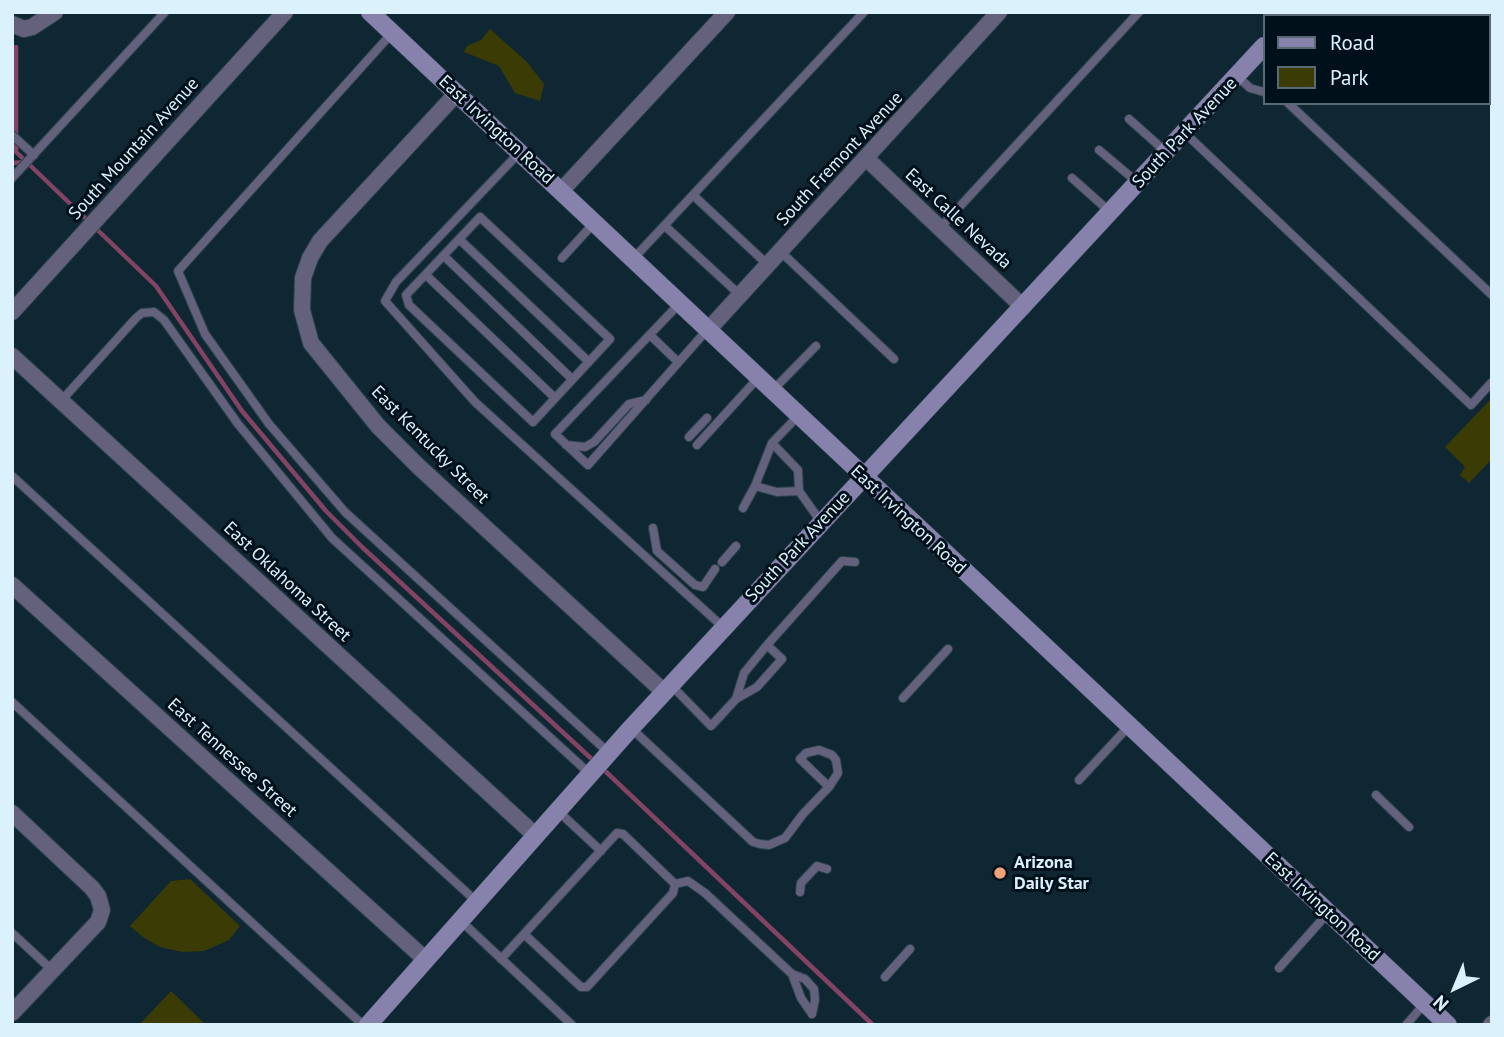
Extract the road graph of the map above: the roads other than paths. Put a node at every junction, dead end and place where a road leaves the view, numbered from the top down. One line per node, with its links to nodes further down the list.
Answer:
1 (55, 12): 9 (street)
2 (165, 12): 22 (lane)
3 (285, 12): 44 (street, South Mountain Avenue)
4 (370, 12): 10 (main road, East Irvington Road)
5 (727, 12): 27 (street)
6 (864, 12): 28 (lane)
7 (999, 12): 23 (street, South Fremont Avenue)
8 (1139, 12): 32 (lane)
9 (26, 30)
10 (392, 33): 14 (main road, East Irvington Road); 84 (lane)
11 (1261, 55): 12 (main road, South Park Avenue)
12 (1237, 76): 13 (lane); 17 (main road, South Park Avenue)
13 (1262, 91)
14 (457, 93): 20 (main road, East Irvington Road); 78 (street, East Kentucky Street)
15 (1290, 105): 41 (lane)
16 (1129, 119): 21 (lane)
17 (1185, 133): 21 (main road, South Park Avenue); 54 (lane)
18 (12, 135): 22 (lane)
19 (1099, 150): 26 (lane)
20 (520, 152): 27 (main road, East Irvington Road); 75 (lane)
21 (1167, 153): 26 (main road, South Park Avenue)
22 (34, 155): 24 (lane)
23 (867, 159): 32 (street, East Calle Nevada); 34 (street, South Fremont Avenue)
24 (14, 172)
25 (1072, 178): 29 (lane)
26 (1138, 184): 29 (main road, South Park Avenue)
27 (561, 191): 30 (main road, East Irvington Road)
28 (693, 195): 31 (lane); 38 (lane)
29 (1111, 213): 43 (main road, South Park Avenue)
30 (594, 223): 36 (lane); 37 (main road, East Irvington Road)
31 (665, 226): 37 (lane); 40 (lane)
32 (940, 228): 43 (street, East Calle Nevada)
33 (459, 239): 35 (lane); 50 (lane); 50 (lane)
34 (781, 252): 38 (street, South Fremont Avenue); 49 (lane)
35 (444, 256): 39 (lane); 53 (lane)
36 (562, 258)
37 (634, 260): 42 (main road, East Irvington Road)
38 (768, 265): 40 (street, South Fremont Avenue)
39 (426, 275): 56 (lane); 56 (lane)
40 (740, 295): 45 (street, South Fremont Avenue)
41 (1492, 295)
42 (680, 303): 45 (main road, East Irvington Road); 46 (lane)
43 (1023, 306): 66 (main road, South Park Avenue)
44 (12, 312)
45 (708, 330): 51 (lane); 52 (main road, East Irvington Road)
46 (650, 335): 51 (lane); 63 (lane)
47 (816, 346): 55 (lane)
48 (12, 356): 58 (street, East Oklahoma Street)
49 (894, 359)
50 (589, 362): 53 (lane)
51 (678, 362): 57 (lane)
52 (758, 378): 55 (main road, East Irvington Road); 64 (lane)
53 (572, 379): 56 (lane)
54 (1492, 382)
55 (772, 391): 59 (main road, East Irvington Road)
56 (555, 398)
57 (647, 400): 63 (lane); 63 (lane)
58 (61, 401): 85 (lane); 92 (street, East Oklahoma Street)
59 (798, 416): 62 (lane); 66 (main road, East Irvington Road)
60 (707, 418): 61 (lane)
61 (689, 437)
62 (772, 443): 67 (lane); 68 (lane)
63 (566, 445)
64 (697, 445)
65 (12, 476): 97 (lane)
66 (862, 477): 70 (main road, South Park Avenue); 82 (main road, East Irvington Road)
67 (755, 486): 68 (lane); 69 (lane)
68 (799, 491): 70 (lane)
69 (743, 508)
70 (821, 522): 75 (main road, South Park Avenue)
71 (653, 528): 72 (lane)
72 (736, 546)
73 (856, 562): 76 (lane)
74 (12, 586): 104 (street, East Tennessee Street)
75 (723, 627): 78 (main road, South Park Avenue)
76 (766, 645): 80 (lane); 80 (lane)
77 (948, 649): 79 (lane)
78 (667, 688): 80 (lane); 83 (main road, South Park Avenue)
79 (903, 698)
80 (736, 699)
81 (12, 702): 111 (lane)
82 (1129, 726): 86 (lane); 98 (main road, East Irvington Road)
83 (631, 728): 84 (main road, South Park Avenue); 87 (lane)
84 (607, 756): 85 (main road, South Park Avenue)
85 (591, 774): 89 (main road, South Park Avenue)
86 (1079, 780)
87 (829, 787): 87 (lane)
88 (1376, 795): 91 (lane)
89 (558, 811): 92 (main road, South Park Avenue); 93 (lane)
90 (12, 813): 106 (street)
91 (1409, 827)
92 (536, 836): 97 (main road, South Park Avenue)
93 (601, 851): 95 (lane); 101 (lane)
94 (827, 869): 96 (lane)
95 (675, 884): 101 (lane); 107 (lane)
96 (800, 892)
97 (477, 902): 99 (main road, South Park Avenue)
98 (1328, 912): 105 (lane); 109 (main road, East Irvington Road)
99 (461, 921): 103 (lane); 104 (main road, South Park Avenue)
100 (12, 933): 106 (lane)
101 (524, 934): 103 (lane)
102 (911, 948): 108 (lane)
103 (501, 959): 112 (lane)
104 (426, 960): 111 (main road, South Park Avenue)
105 (1279, 968)
106 (52, 970): 110 (street)
107 (792, 974)
108 (885, 977)
109 (1425, 1003): 113 (lane); 114 (main road, East Irvington Road)
110 (12, 1013)
111 (366, 1025)
112 (572, 1025)
113 (1406, 1025)
114 (1448, 1025)

